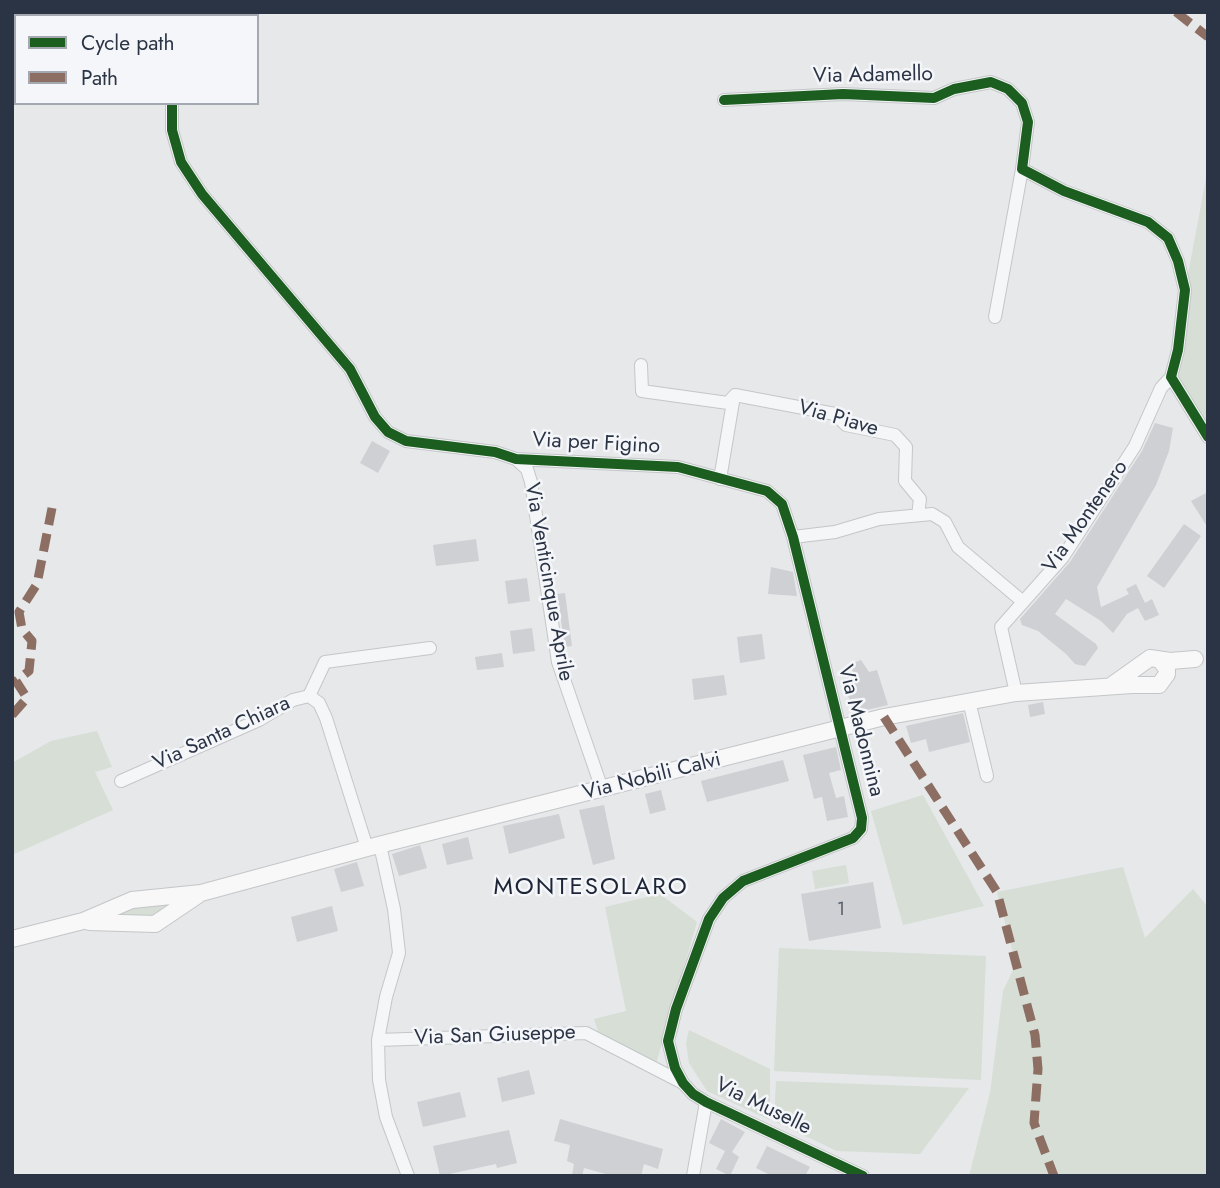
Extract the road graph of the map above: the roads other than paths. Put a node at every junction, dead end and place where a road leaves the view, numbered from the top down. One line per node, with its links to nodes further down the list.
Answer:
1 (724, 100): 3 (street, Via Adamello)
2 (172, 105): 9 (street, Via per Figino)
3 (1022, 169): 4 (street, Via Adamello); 6 (street, Via Montenero)
4 (995, 317)
5 (641, 365): 7 (street, Via Piave)
6 (1171, 377): 8 (street); 13 (street, Via Montenero)
7 (735, 394): 10 (street); 11 (street, Via Piave)
8 (1208, 438)
9 (516, 458): 10 (street, Via per Figino); 26 (street, Via Venticinque Aprile)
10 (720, 479): 12 (street, Via per Figino)
11 (918, 515): 12 (street); 13 (street)
12 (793, 537): 23 (street, Via Madonnina)
13 (1022, 601): 20 (street, Via Montenero)
14 (430, 648): 21 (street, Via Santa Chiara)
15 (1201, 655): 17 (main road)
16 (1140, 667): 17 (main road); 18 (main road); 19 (main road, Via Nobili Calvi)
17 (1163, 667): 18 (main road)
18 (1145, 684): 19 (main road, Via Nobili Calvi)
19 (1107, 688): 20 (main road, Via Nobili Calvi)
20 (1016, 693): 22 (main road, Via Nobili Calvi)
21 (309, 696): 25 (street, Via Santa Chiara); 27 (street)
22 (969, 701): 23 (main road, Via Nobili Calvi); 24 (street)
23 (840, 729): 26 (main road, Via Nobili Calvi); 31 (street, Via Madonnina)
24 (987, 776)
25 (121, 781)
26 (601, 789): 27 (main road, Via Nobili Calvi)
27 (373, 847): 28 (main road, Via Nobili Calvi); 32 (street)
28 (201, 893): 29 (main road, Via Nobili Calvi); 29 (main road, Via Nobili Calvi)
29 (83, 921): 30 (main road, Via Nobili Calvi)
30 (12, 939)
31 (676, 1009): 33 (street, Via Muselle)
32 (378, 1040): 33 (street, Via San Giuseppe); 35 (street)
33 (683, 1083): 34 (street, Via Muselle)
34 (706, 1102): 36 (street); 37 (street, Via Muselle)
35 (406, 1175)
36 (693, 1176)
37 (863, 1176)

